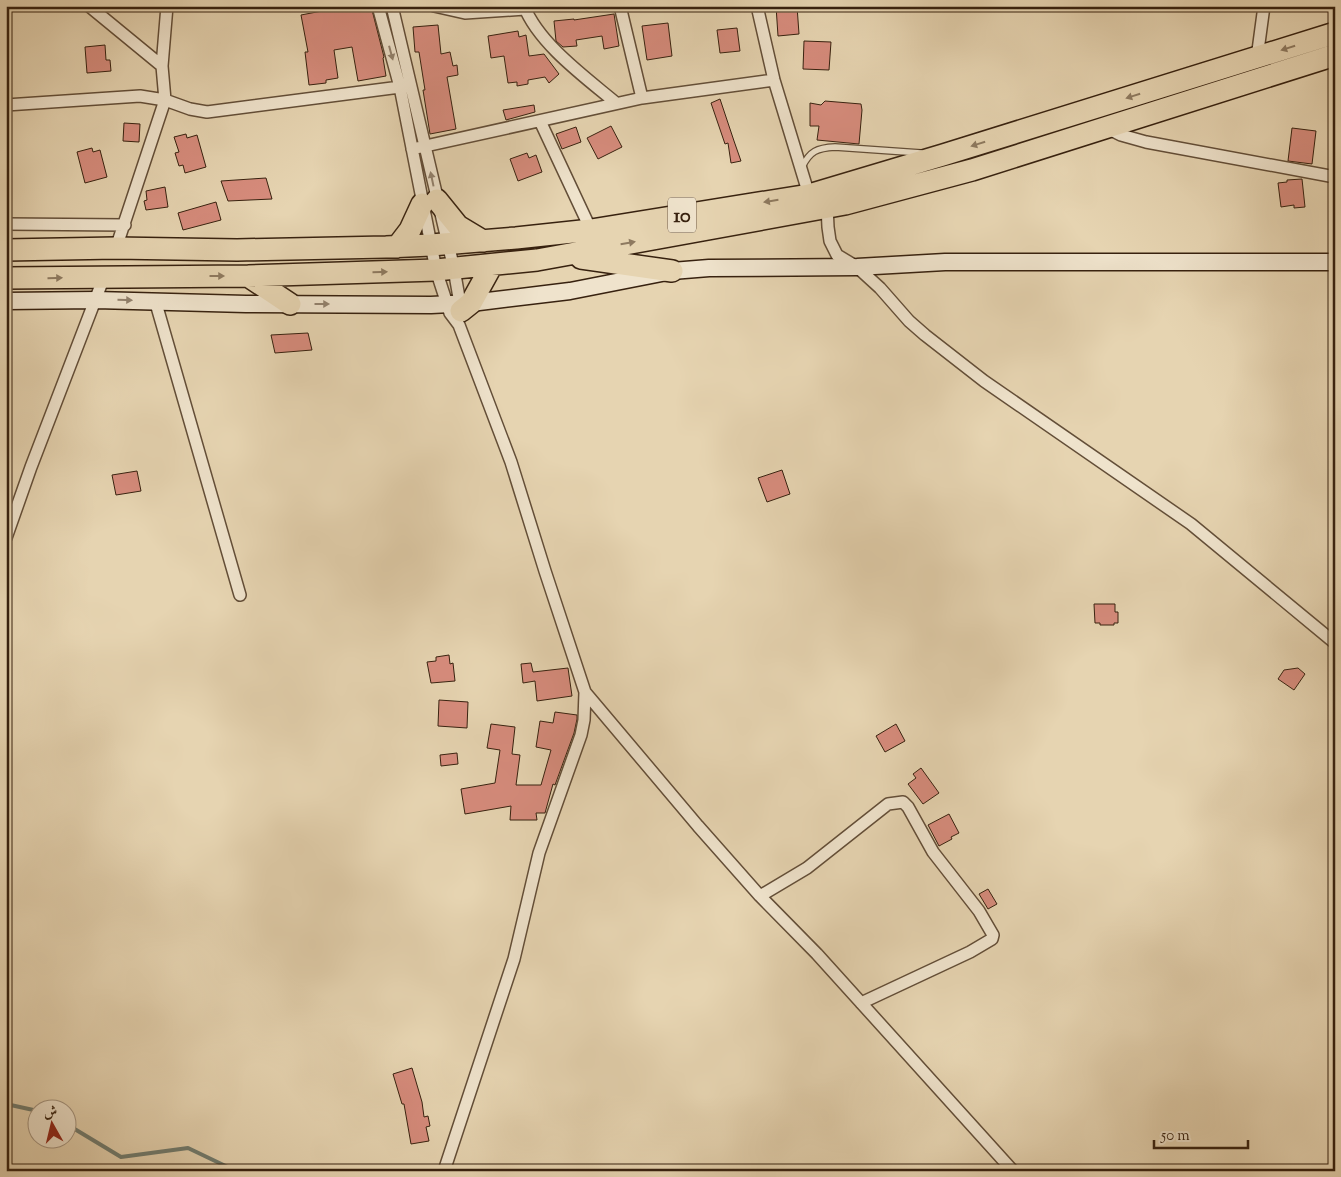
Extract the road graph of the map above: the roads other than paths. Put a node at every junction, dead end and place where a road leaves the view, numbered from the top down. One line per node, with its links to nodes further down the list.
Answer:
1 (89, 6): 13 (street)
2 (167, 6): 13 (street)
3 (378, 6): 15 (street, one-way to 15)
4 (392, 6): 22 (street)
5 (434, 6): 9 (street)
6 (620, 6): 16 (street)
7 (757, 6): 14 (street)
8 (1264, 6): 12 (street)
9 (524, 8): 18 (street)
10 (1335, 33): 12 (highway, 10, one-way to 12)
11 (1335, 55): 21 (highway, 10)
12 (1257, 58): 24 (highway, 10, one-way to 24)
13 (162, 66): 17 (street)
14 (774, 80): 16 (street); 25 (street)
15 (400, 87): 17 (street); 23 (street)
16 (642, 98): 18 (street)
17 (165, 100): 19 (street); 31 (street)
18 (616, 103): 20 (street)
19 (6, 105)
20 (540, 121): 22 (street); 32 (street)
21 (1106, 128): 26 (street); 29 (highway, 10)
22 (425, 146): 23 (street); 28 (street, one-way to 22)
23 (412, 149): 28 (street)
24 (943, 155): 25 (lane); 27 (highway, 10)
25 (801, 168): 27 (street)
26 (1335, 177)
27 (809, 195): 32 (highway, 10, one-way to 32)
28 (429, 202): 33 (highway); 34 (street); 34 (street); 35 (highway)
29 (827, 206): 38 (highway, 10, one-way to 29); 41 (street)
30 (6, 224): 31 (street)
31 (125, 225): 36 (street)
32 (591, 230): 33 (highway, 10)
33 (483, 241): 34 (highway, 10)
34 (439, 244): 35 (highway, 10); 42 (street); 42 (street)
35 (397, 247): 36 (highway, 10)
36 (116, 248): 37 (highway, 10)
37 (6, 250)
38 (561, 256): 40 (highway, 10); 43 (highway)
39 (1335, 262): 41 (street)
40 (492, 266): 42 (highway, 10); 51 (highway)
41 (857, 267): 43 (street); 54 (street)
42 (445, 269): 44 (highway, 10, one-way to 42); 51 (street); 51 (street)
43 (672, 271): 51 (street)
44 (248, 276): 45 (highway, 10, one-way to 44); 50 (highway)
45 (104, 277): 46 (highway, 10, one-way to 45); 47 (street)
46 (6, 278)
47 (96, 300): 48 (street, one-way to 48); 49 (street); 52 (street)
48 (155, 300): 50 (street); 53 (street)
49 (6, 301)
50 (290, 304): 51 (street, one-way to 51)
51 (460, 309): 55 (street)
52 (6, 538)
53 (240, 595)
54 (1335, 643)
55 (585, 692): 56 (street); 58 (street)
56 (760, 896): 57 (street); 57 (street)
57 (861, 1003): 59 (street)
58 (444, 1171)
59 (1013, 1171)

